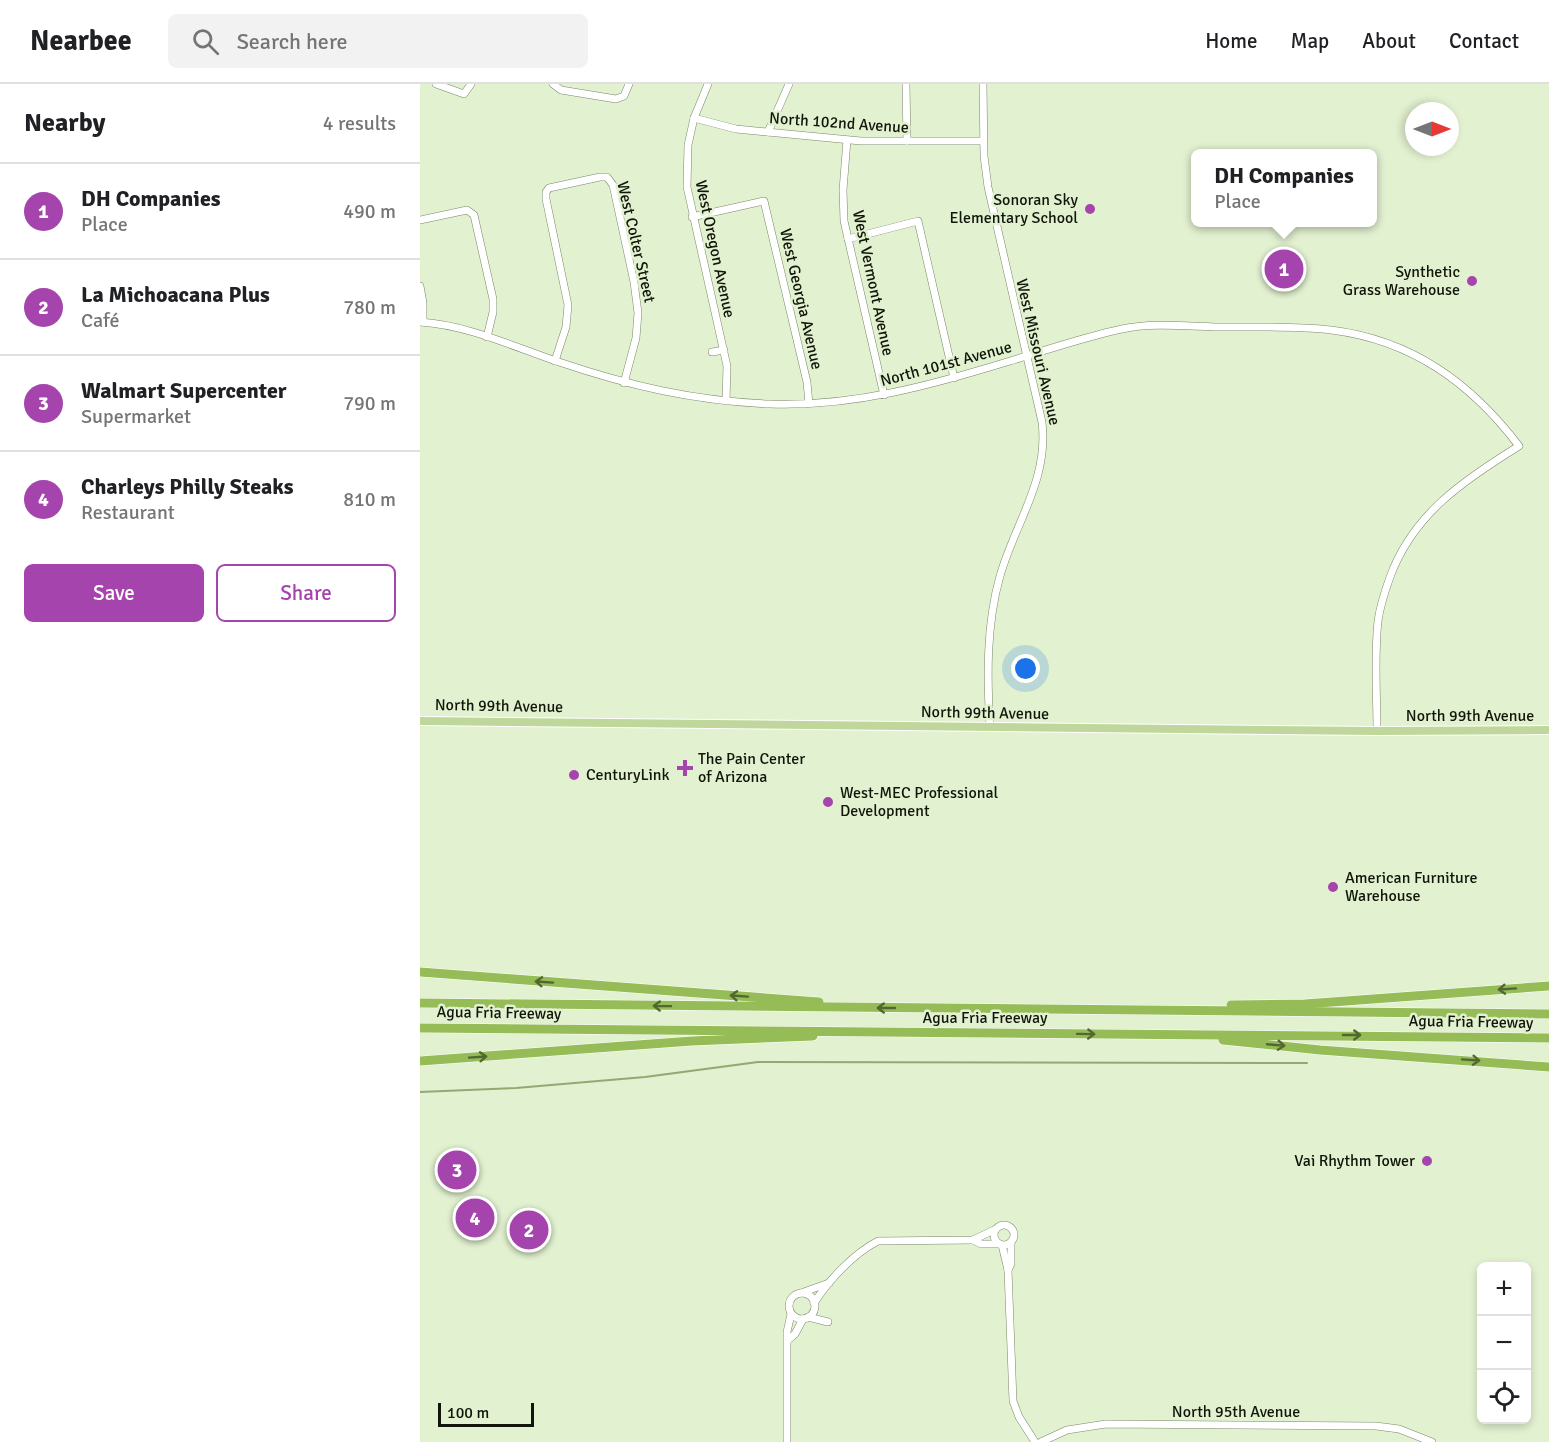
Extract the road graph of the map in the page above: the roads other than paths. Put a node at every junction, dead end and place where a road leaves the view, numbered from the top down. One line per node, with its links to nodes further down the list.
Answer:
1 (436, 84): 2 (street)
2 (471, 84)
3 (629, 84): 8 (street)
4 (708, 84): 9 (street, West Oregon Avenue)
5 (789, 84): 10 (street)
6 (906, 84): 12 (street)
7 (983, 84): 13 (street, West Missouri Avenue)
8 (554, 85)
9 (694, 118): 10 (street, North 102nd Avenue); 14 (street, West Oregon Avenue)
10 (768, 132): 11 (street, North 102nd Avenue)
11 (847, 140): 12 (street, North 102nd Avenue); 16 (street, West Vermont Avenue)
12 (907, 141): 13 (street, North 102nd Avenue)
13 (983, 141): 22 (street, West Missouri Avenue)
14 (692, 217): 20 (street, West Oregon Avenue); 28 (street, West Georgia Avenue)
15 (420, 220): 19 (street)
16 (848, 239): 24 (street); 26 (street, West Vermont Avenue)
17 (420, 286): 18 (street)
18 (421, 322): 19 (street, North 101st Avenue)
19 (487, 337): 23 (street, North 101st Avenue)
20 (724, 350): 21 (street); 27 (street, West Oregon Avenue)
21 (712, 352)
22 (1026, 356): 24 (street, North 101st Avenue); 30 (street, West Missouri Avenue); 32 (street, North 101st Avenue)
23 (555, 361): 25 (street, North 101st Avenue); 25 (street, West Colter Street)
24 (954, 378): 26 (street, North 101st Avenue)
25 (624, 383): 27 (street, North 101st Avenue)
26 (884, 395): 28 (street, North 101st Avenue)
27 (726, 401): 28 (street, North 101st Avenue)
28 (809, 404)
29 (420, 721): 30 (main road, North 99th Avenue)
30 (990, 728): 32 (main road, North 99th Avenue)
31 (1549, 730): 32 (main road, North 99th Avenue)
32 (1377, 731)
33 (420, 972): 36 (highway, one-way to 33)
34 (1549, 987): 37 (highway, one-way to 37)
35 (420, 1003): 36 (highway, Agua Fria Freeway, one-way to 35)
36 (860, 1008): 37 (highway, Agua Fria Freeway, one-way to 36)
37 (1176, 1010): 38 (highway, Agua Fria Freeway)
38 (1549, 1014)
39 (420, 1028): 40 (highway, Agua Fria Freeway)
40 (859, 1032): 41 (highway, Agua Fria Freeway, one-way to 41); 43 (highway, one-way to 40)
41 (1176, 1035): 42 (highway, Agua Fria Freeway, one-way to 42); 44 (highway, one-way to 44)
42 (1549, 1038)
43 (420, 1061)
44 (1549, 1067)
45 (994, 1230): 46 (street); 47 (street); 48 (street)
46 (973, 1240): 48 (street); 50 (street)
47 (1011, 1242): 48 (street); 49 (street)
48 (1000, 1244): 49 (street)
49 (1008, 1270): 57 (street)
50 (829, 1283): 51 (street); 52 (street)
51 (801, 1293): 52 (street); 53 (street)
52 (814, 1306): 54 (street); 54 (street)
53 (791, 1314): 54 (street); 55 (street)
54 (806, 1318): 55 (street)
55 (788, 1340): 56 (street)
56 (787, 1442)
57 (1035, 1442)
58 (1041, 1442): 59 (street, North 95th Avenue)
59 (1432, 1442)

